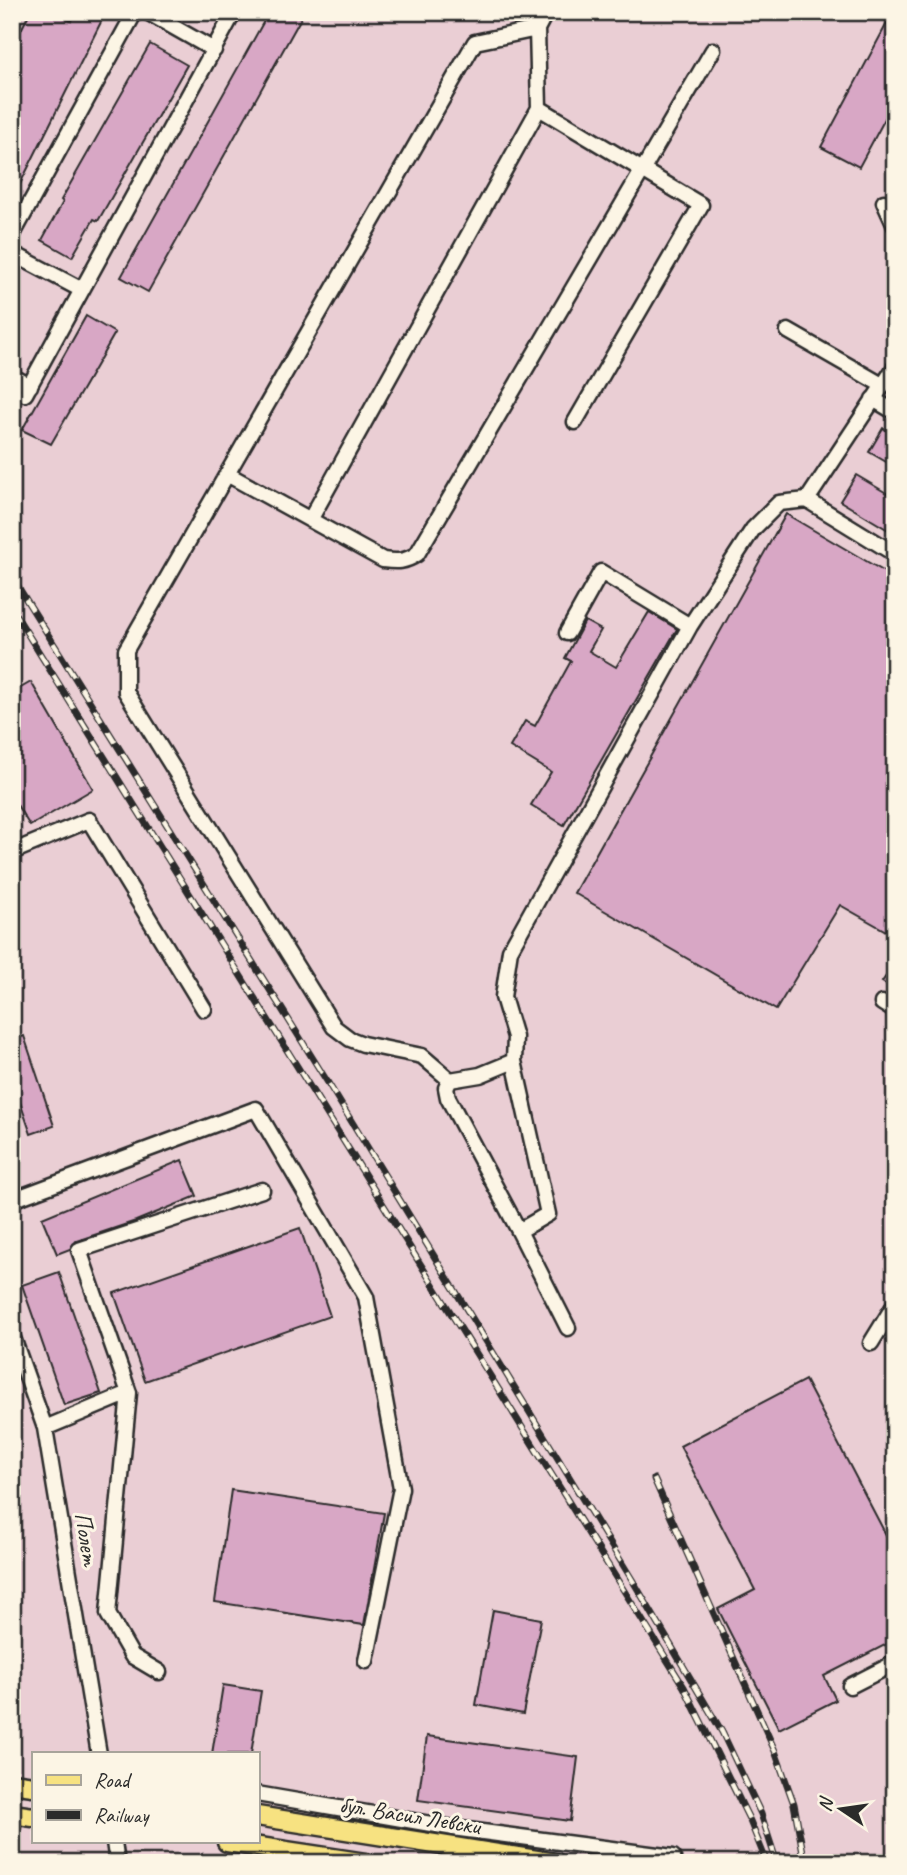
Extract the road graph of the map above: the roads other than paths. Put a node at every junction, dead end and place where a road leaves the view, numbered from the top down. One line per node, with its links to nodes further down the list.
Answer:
1 (135, 12): 12 (street)
2 (147, 12): 6 (street)
3 (234, 12): 6 (street)
4 (546, 12): 5 (street)
5 (537, 29): 8 (street); 22 (street)
6 (214, 50): 14 (street)
7 (713, 50): 9 (street)
8 (539, 108): 9 (street); 24 (street)
9 (644, 170): 21 (street); 24 (street)
10 (884, 202): 11 (street)
11 (895, 226)
12 (12, 236)
13 (12, 253): 14 (street)
14 (82, 290): 17 (street)
15 (788, 331): 18 (street)
16 (895, 367): 18 (street)
17 (12, 376)
18 (882, 385): 19 (street)
19 (873, 398): 20 (street); 23 (street)
20 (895, 412)
21 (575, 422)
22 (227, 474): 24 (street); 33 (street)
23 (807, 500): 25 (street); 26 (street)
24 (310, 520)
25 (895, 554)
26 (690, 625): 27 (street); 32 (street)
27 (567, 633)
28 (12, 852): 30 (street)
29 (882, 1003): 31 (street)
30 (204, 1009)
31 (895, 1011)
32 (514, 1061): 33 (street); 36 (street)
33 (450, 1080): 36 (street)
34 (262, 1190): 41 (street)
35 (12, 1200): 43 (street)
36 (519, 1231): 38 (street)
37 (895, 1304): 40 (street)
38 (568, 1328)
39 (12, 1335): 42 (street, Полет)
40 (872, 1343)
41 (129, 1393): 42 (street); 45 (street)
42 (45, 1428): 47 (street, Полет)
43 (366, 1661)
44 (895, 1663): 46 (street)
45 (159, 1672)
46 (850, 1686)
47 (99, 1752)
48 (12, 1783): 49 (main road)
49 (32, 1786)
50 (259, 1794): 56 (street)
51 (12, 1814): 53 (main road)
52 (259, 1816): 59 (main road, бул. Васил Левски)
53 (32, 1817)
54 (114, 1843): 57 (street)
55 (236, 1843): 58 (main road)
56 (673, 1857)
57 (117, 1863)
58 (366, 1863)
59 (556, 1863)

